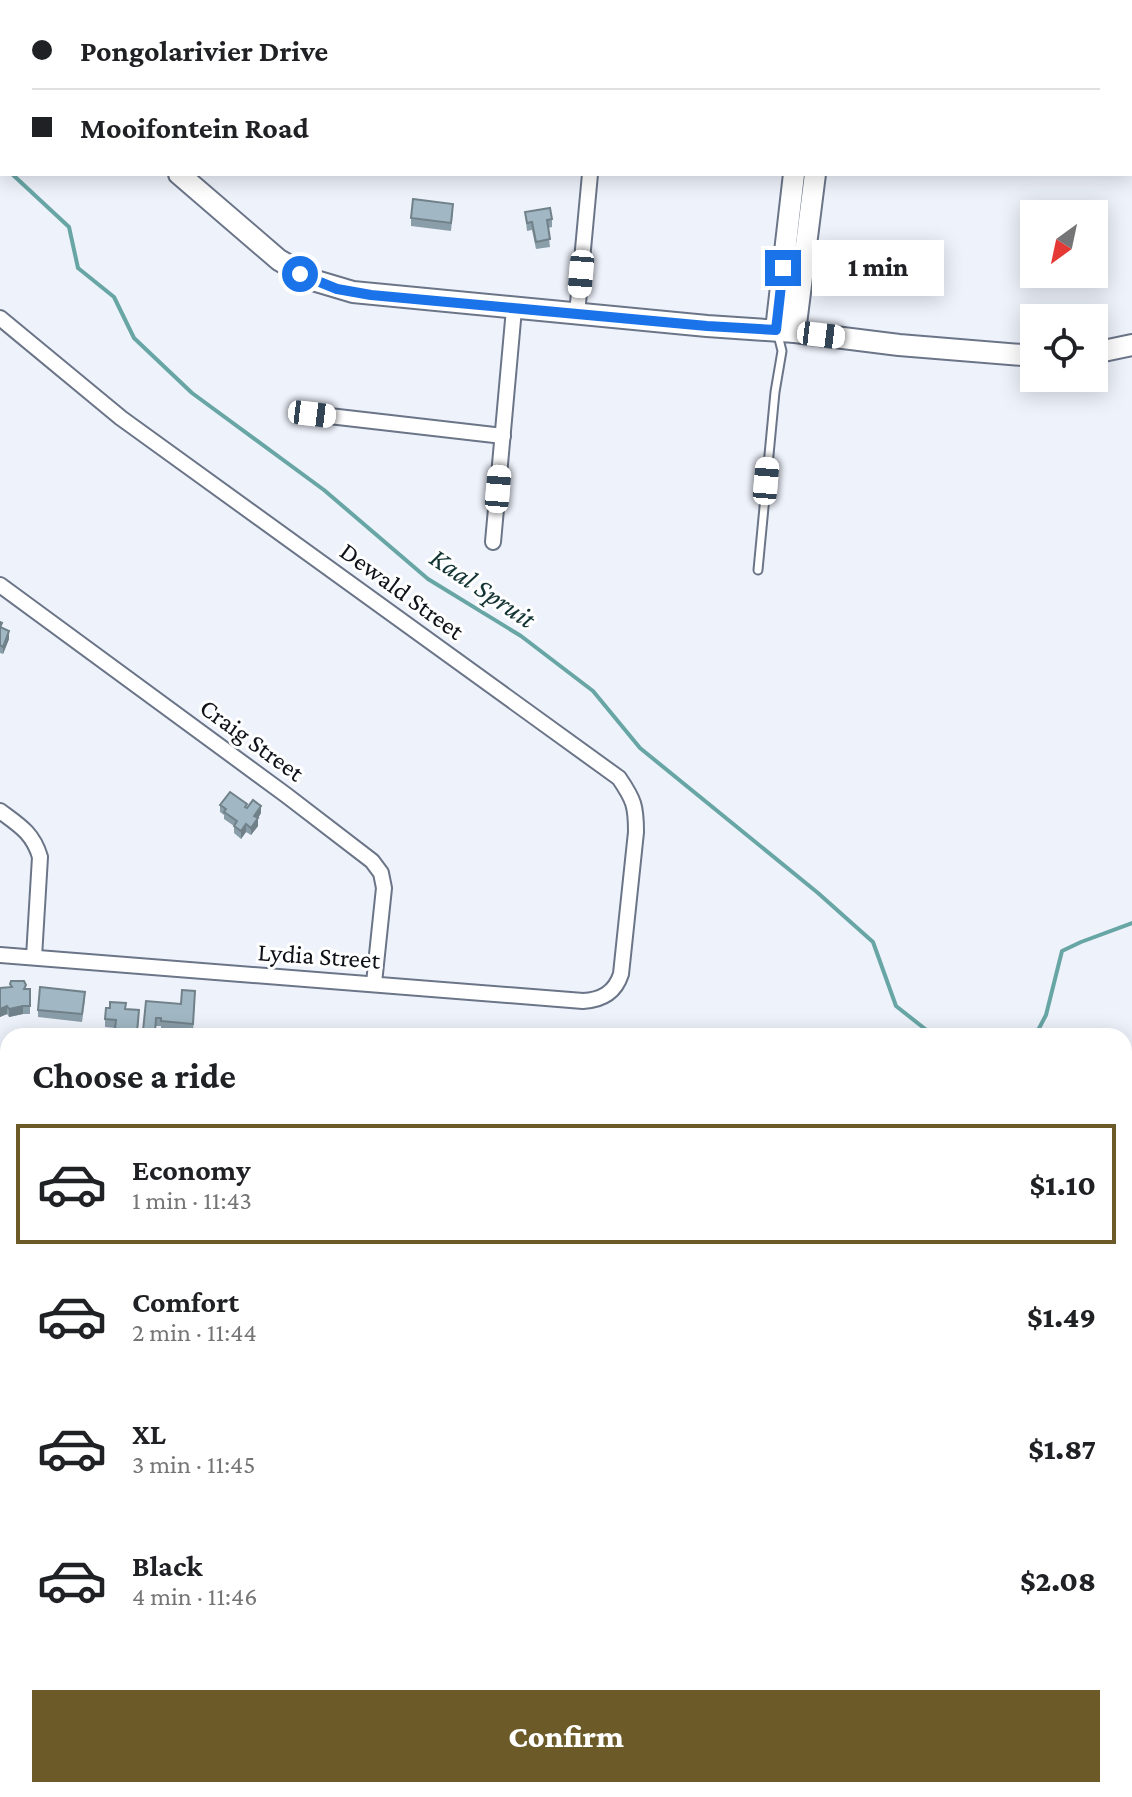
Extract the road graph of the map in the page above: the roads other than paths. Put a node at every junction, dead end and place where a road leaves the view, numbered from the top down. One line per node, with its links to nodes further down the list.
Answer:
1 (181, 176): 5 (street)
2 (590, 176): 6 (street)
3 (794, 176): 8 (street)
4 (815, 176): 8 (street)
5 (514, 309): 6 (street); 14 (street)
6 (577, 314): 8 (street)
7 (0, 318): 21 (street, Dewald Street)
8 (786, 331): 11 (lane); 11 (lane); 12 (street)
9 (1132, 345): 10 (street)
10 (1108, 350)
11 (782, 351): 16 (lane)
12 (1020, 355)
13 (312, 414): 14 (street)
14 (503, 436): 15 (street)
15 (493, 542)
16 (758, 570)
17 (0, 585): 22 (street, Craig Street)
18 (0, 811): 20 (street)
19 (0, 955): 20 (street, Lydia Street)
20 (34, 957): 22 (street, Lydia Street)
21 (621, 974): 22 (street, Lydia Street)
22 (374, 983)

